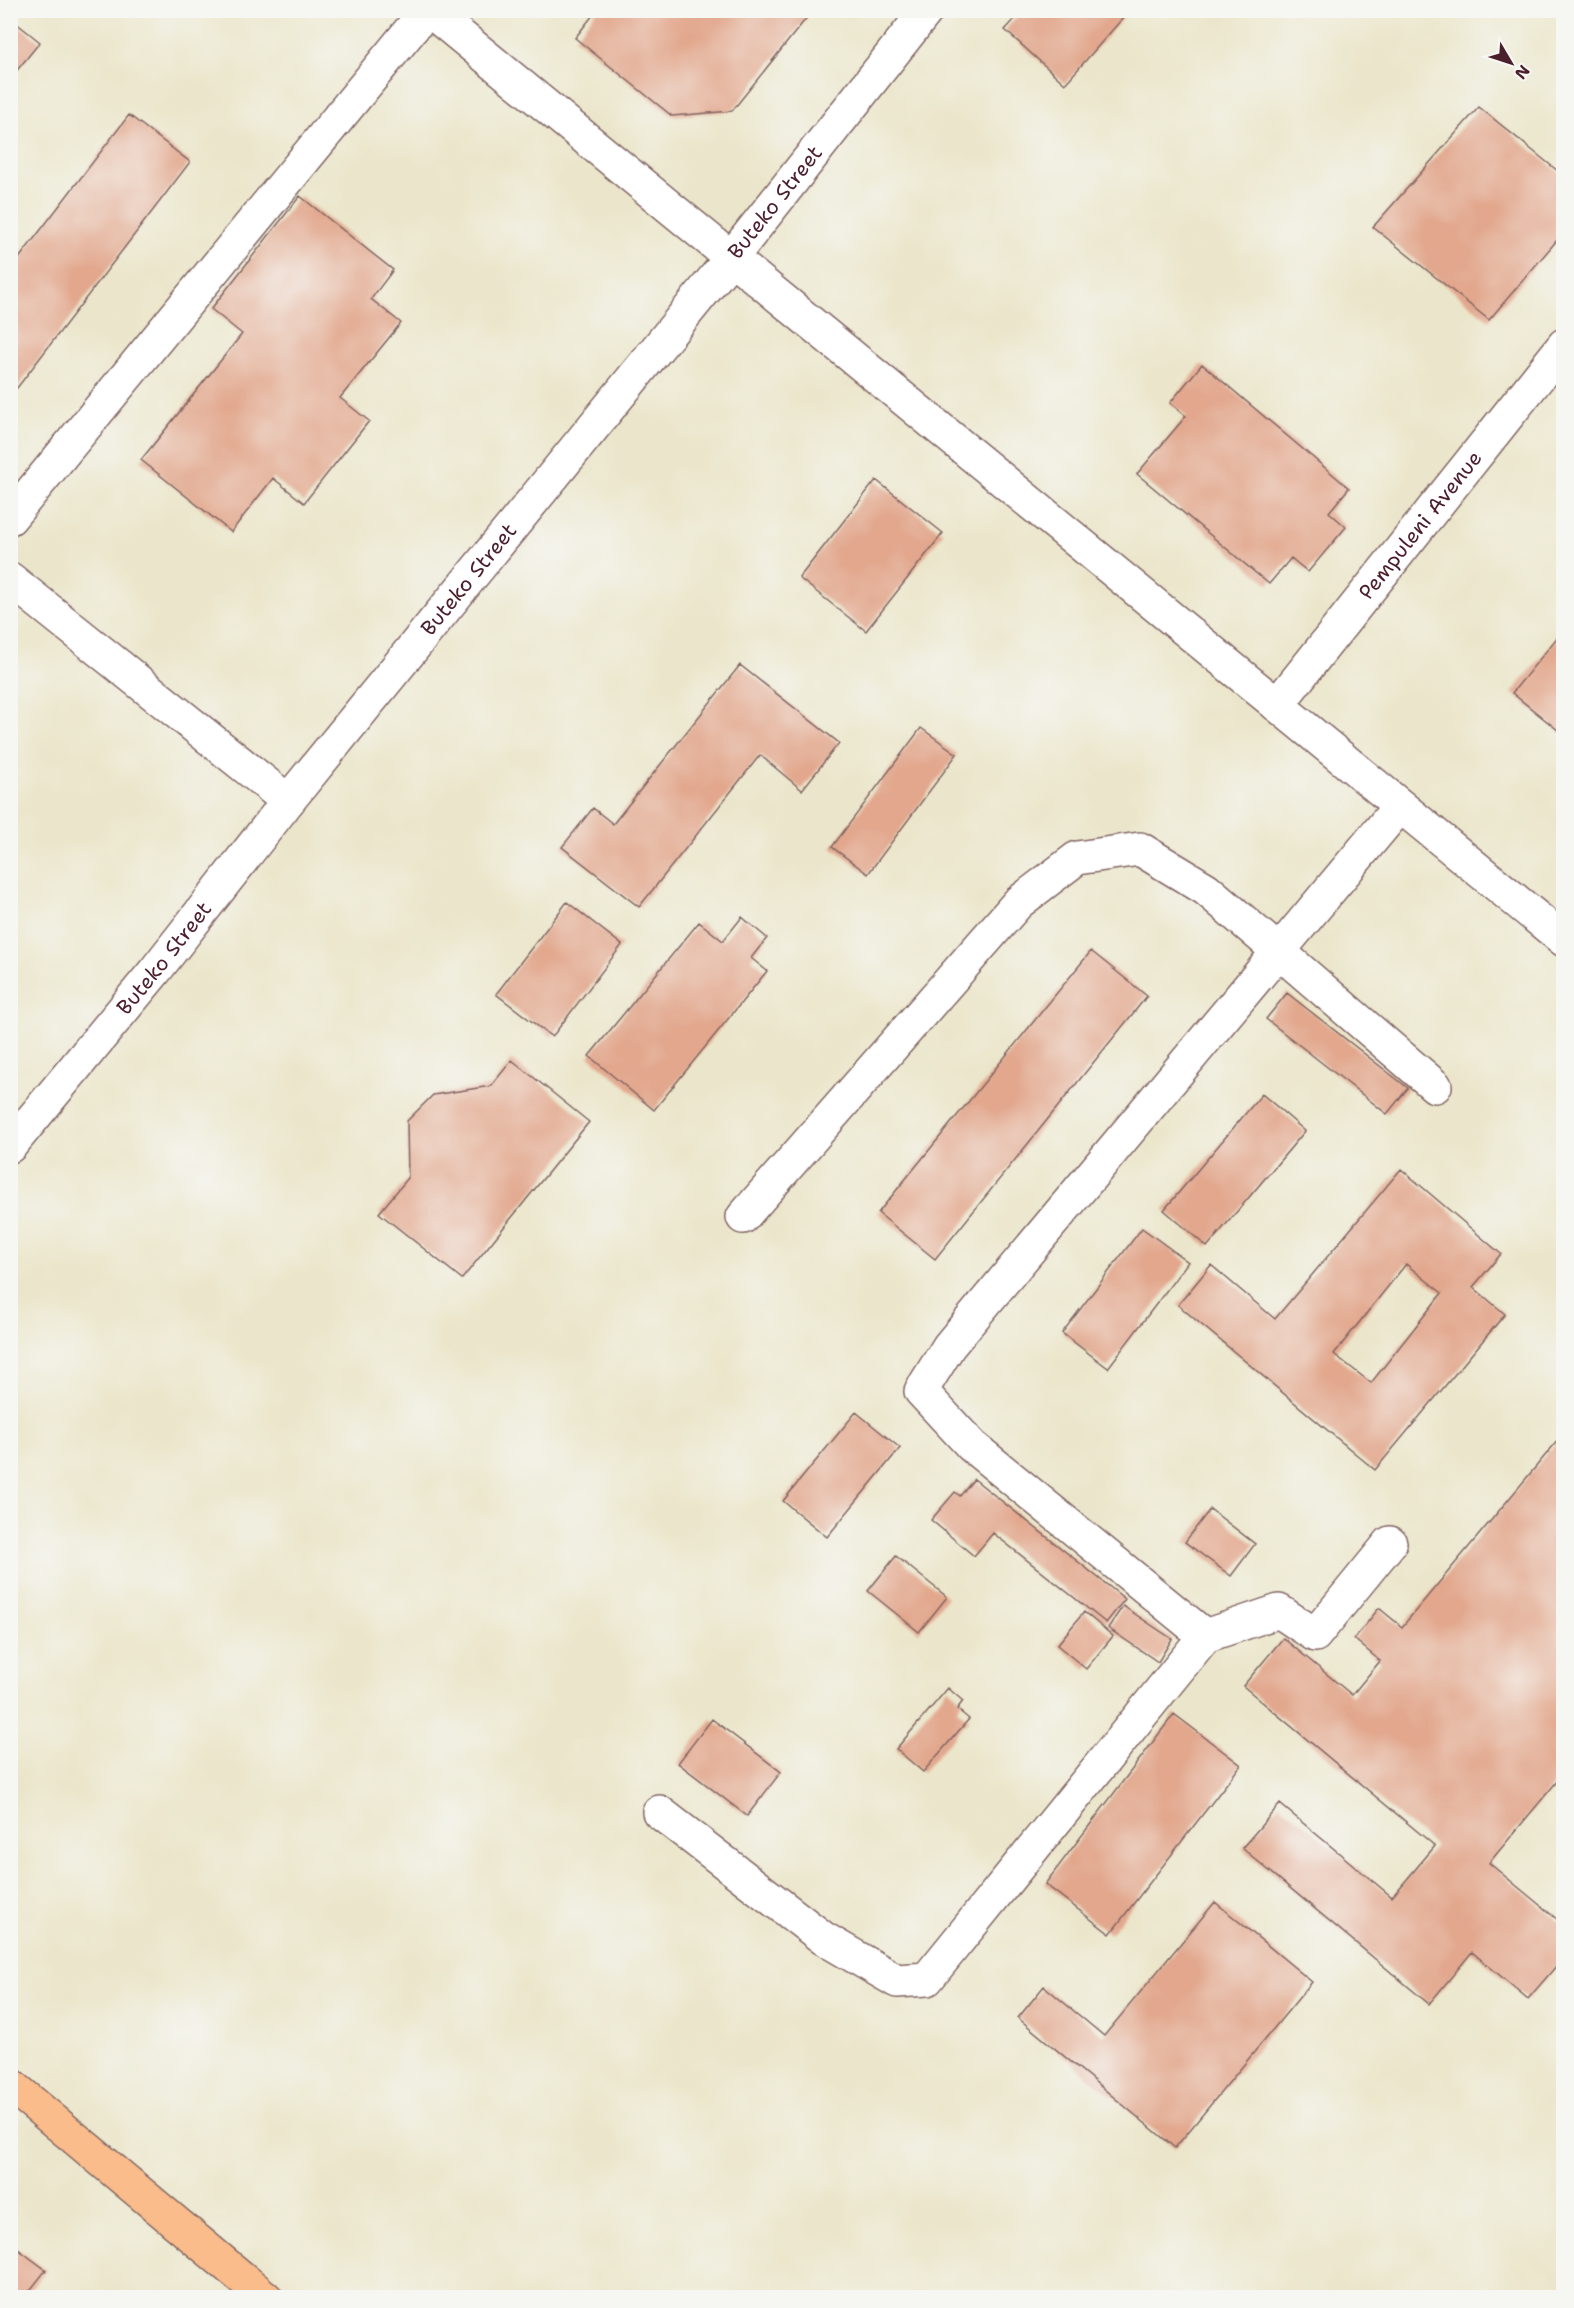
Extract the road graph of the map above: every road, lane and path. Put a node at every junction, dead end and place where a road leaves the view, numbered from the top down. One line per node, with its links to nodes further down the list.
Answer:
1 (428, 10): 3 (street); 5 (street)
2 (927, 10): 3 (street, Buteko Street)
3 (731, 258): 7 (street); 8 (street, Buteko Street)
4 (1563, 345): 7 (street, Pempuleni Avenue)
5 (10, 518)
6 (10, 579): 8 (street)
7 (1277, 705): 9 (street)
8 (288, 801): 13 (street, Buteko Street)
9 (1400, 806): 10 (street); 11 (street)
10 (1563, 940)
11 (1279, 950): 12 (street); 14 (street); 16 (street)
12 (1435, 1086)
13 (10, 1146)
14 (743, 1217)
15 (1390, 1543): 16 (street)
16 (1204, 1636): 17 (street)
17 (659, 1812)
18 (10, 2084): 19 (main road)
19 (266, 2298)

